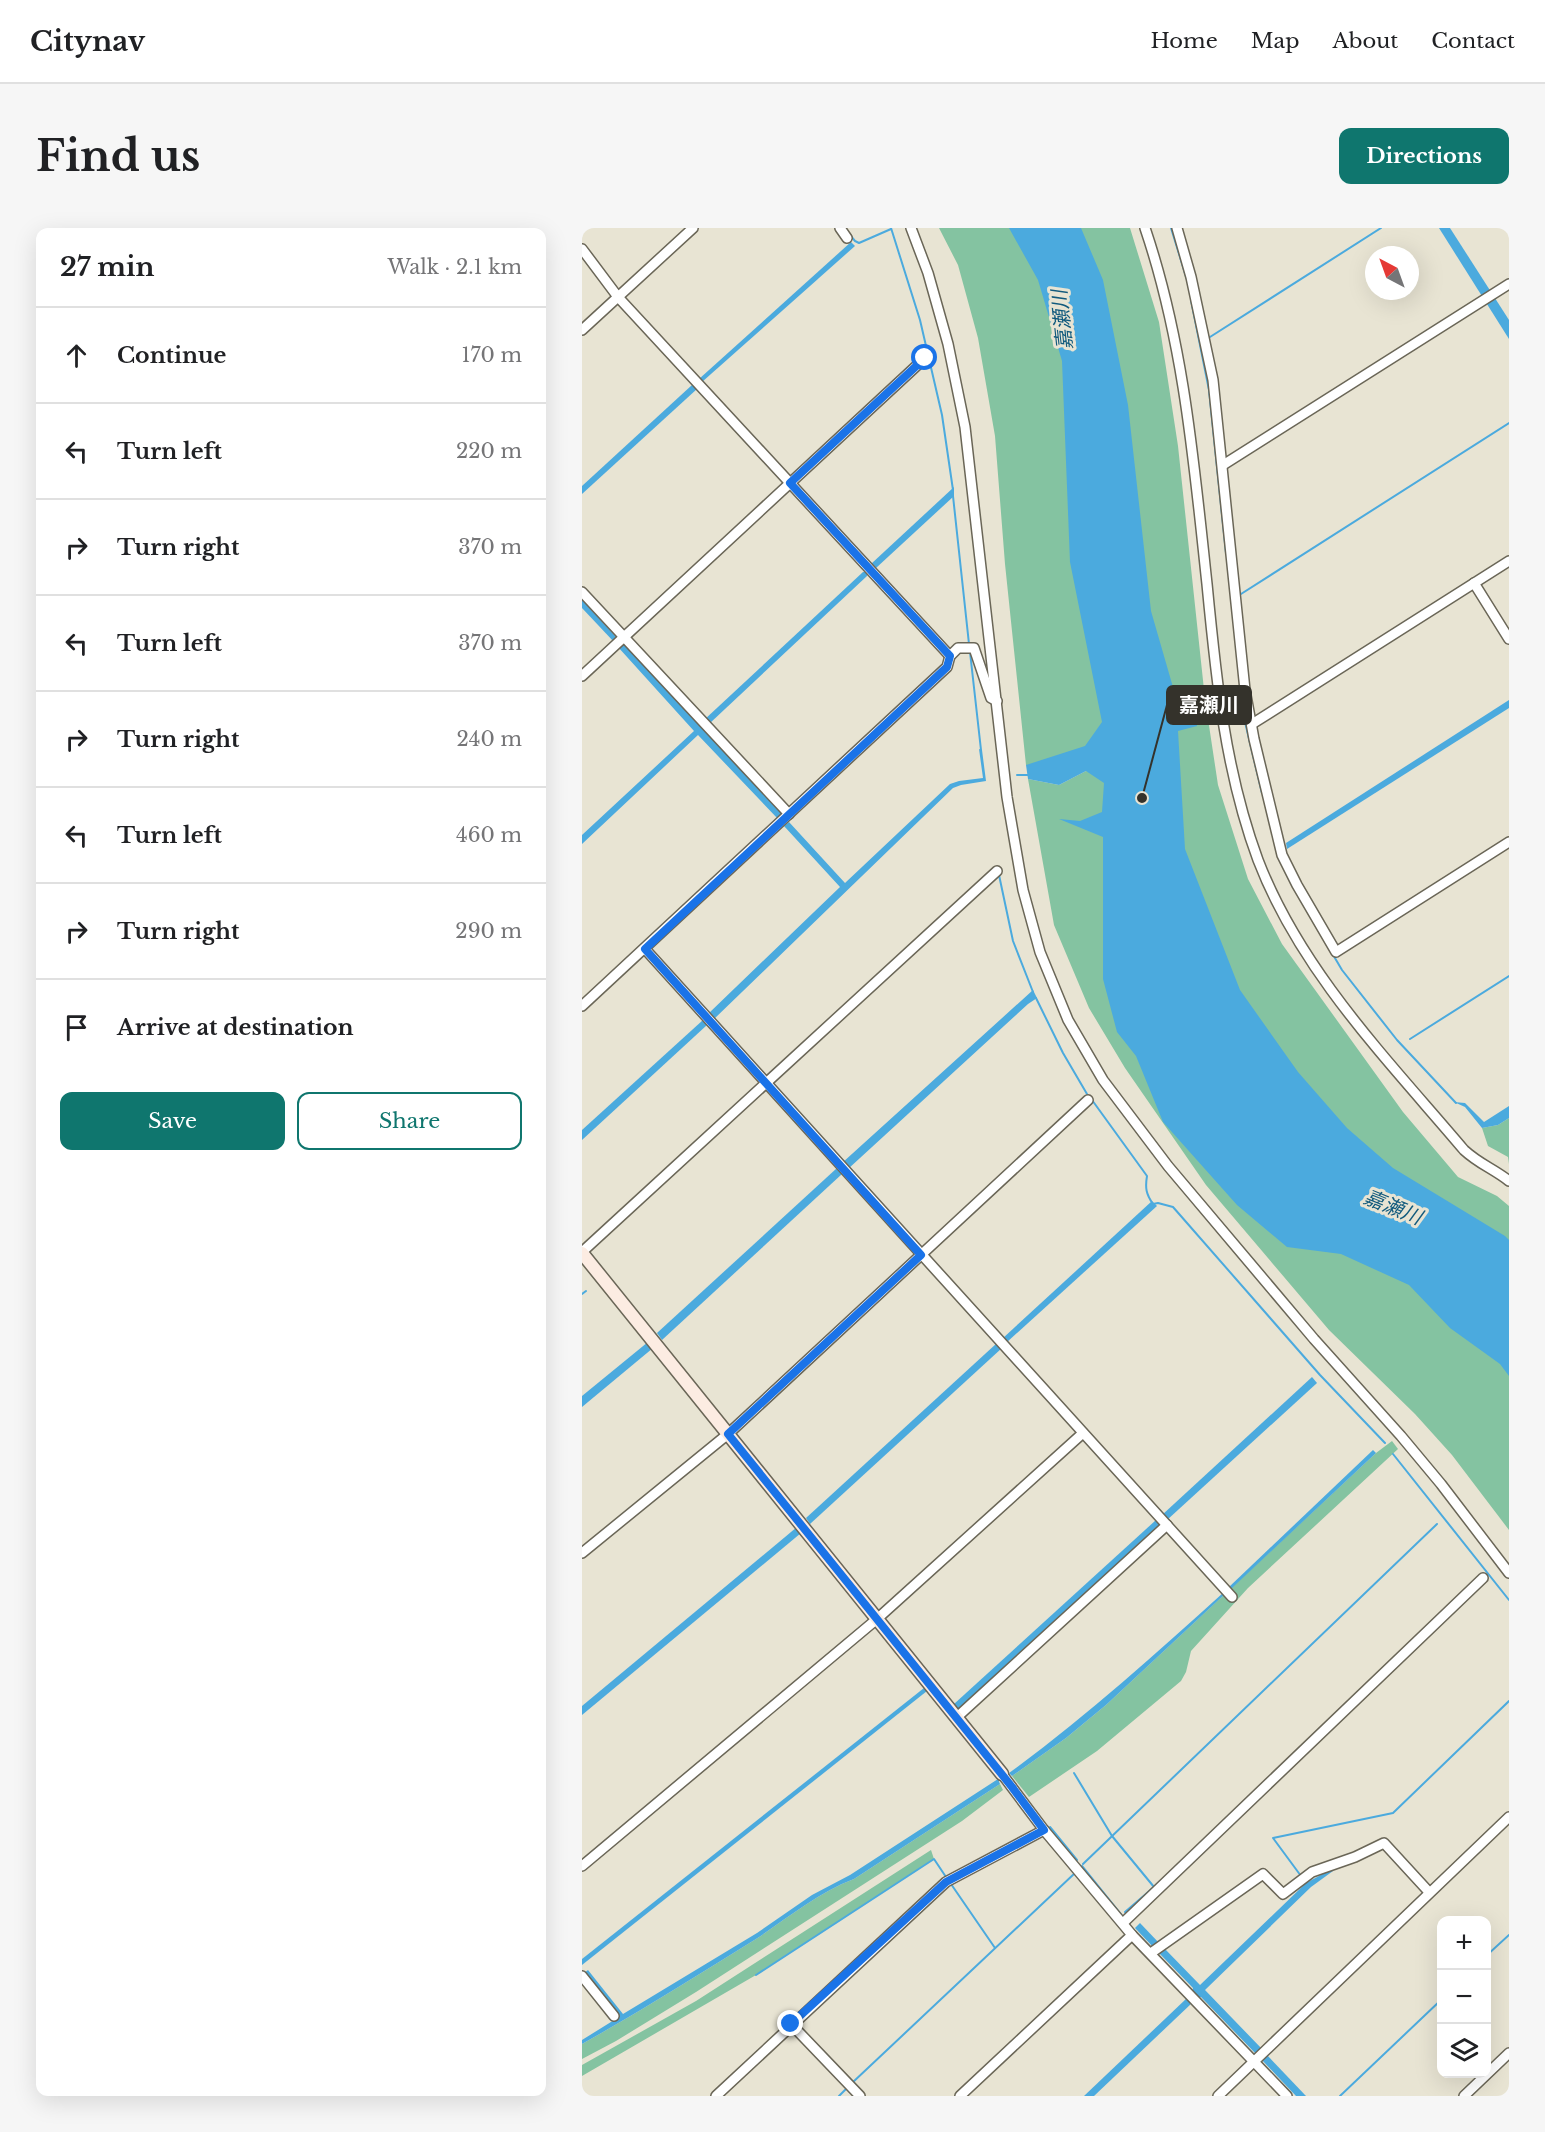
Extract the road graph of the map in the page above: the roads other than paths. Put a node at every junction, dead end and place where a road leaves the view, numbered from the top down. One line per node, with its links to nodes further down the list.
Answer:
1 (693, 228): 9 (street)
2 (840, 228): 6 (street)
3 (911, 228): 21 (street)
4 (1146, 228): 30 (street)
5 (1177, 228): 12 (street)
6 (847, 238)
7 (582, 249): 9 (street)
8 (1509, 284): 12 (street)
9 (618, 297): 10 (street); 13 (street)
10 (582, 330)
11 (925, 358): 13 (street)
12 (1223, 465): 22 (street)
13 (790, 483): 17 (street); 19 (street)
14 (1509, 561): 15 (street)
15 (1474, 583): 18 (street); 22 (street)
16 (582, 592): 17 (street)
17 (625, 637): 20 (street); 23 (street)
18 (1509, 639)
19 (950, 656): 21 (street); 23 (street)
20 (582, 676)
21 (997, 701): 37 (street)
22 (1252, 724): 24 (street)
23 (789, 814): 26 (street)
24 (1509, 842)
25 (997, 871): 28 (street)
26 (645, 949): 27 (street); 28 (street)
27 (582, 1006)
28 (766, 1085): 31 (street); 32 (street)
29 (1088, 1100): 32 (street)
30 (1507, 1175)
31 (582, 1253): 34 (street)
32 (921, 1255): 33 (street); 34 (street)
33 (1083, 1433): 35 (street); 40 (street)
34 (728, 1434): 36 (street); 40 (street)
35 (1167, 1525): 39 (street); 41 (street)
36 (582, 1553)
37 (1509, 1573)
38 (1483, 1578): 47 (street)
39 (1232, 1597)
40 (877, 1619): 41 (street); 45 (street)
41 (956, 1718): 42 (street)
42 (1002, 1774): 44 (street)
43 (1509, 1817): 46 (street)
44 (1044, 1830): 47 (street); 52 (street)
45 (582, 1866)
46 (1429, 1892): 49 (street); 54 (street)
47 (1123, 1923): 48 (street)
48 (1132, 1935): 49 (street); 57 (street)
49 (1151, 1953): 54 (street)
50 (582, 1976): 51 (street)
51 (614, 2016)
52 (791, 2024): 55 (street); 56 (street)
53 (1509, 2053): 60 (street)
54 (1254, 2062): 58 (street); 59 (street)
55 (716, 2096)
56 (860, 2096)
57 (960, 2096)
58 (1218, 2096)
59 (1287, 2096)
60 (1464, 2096)

